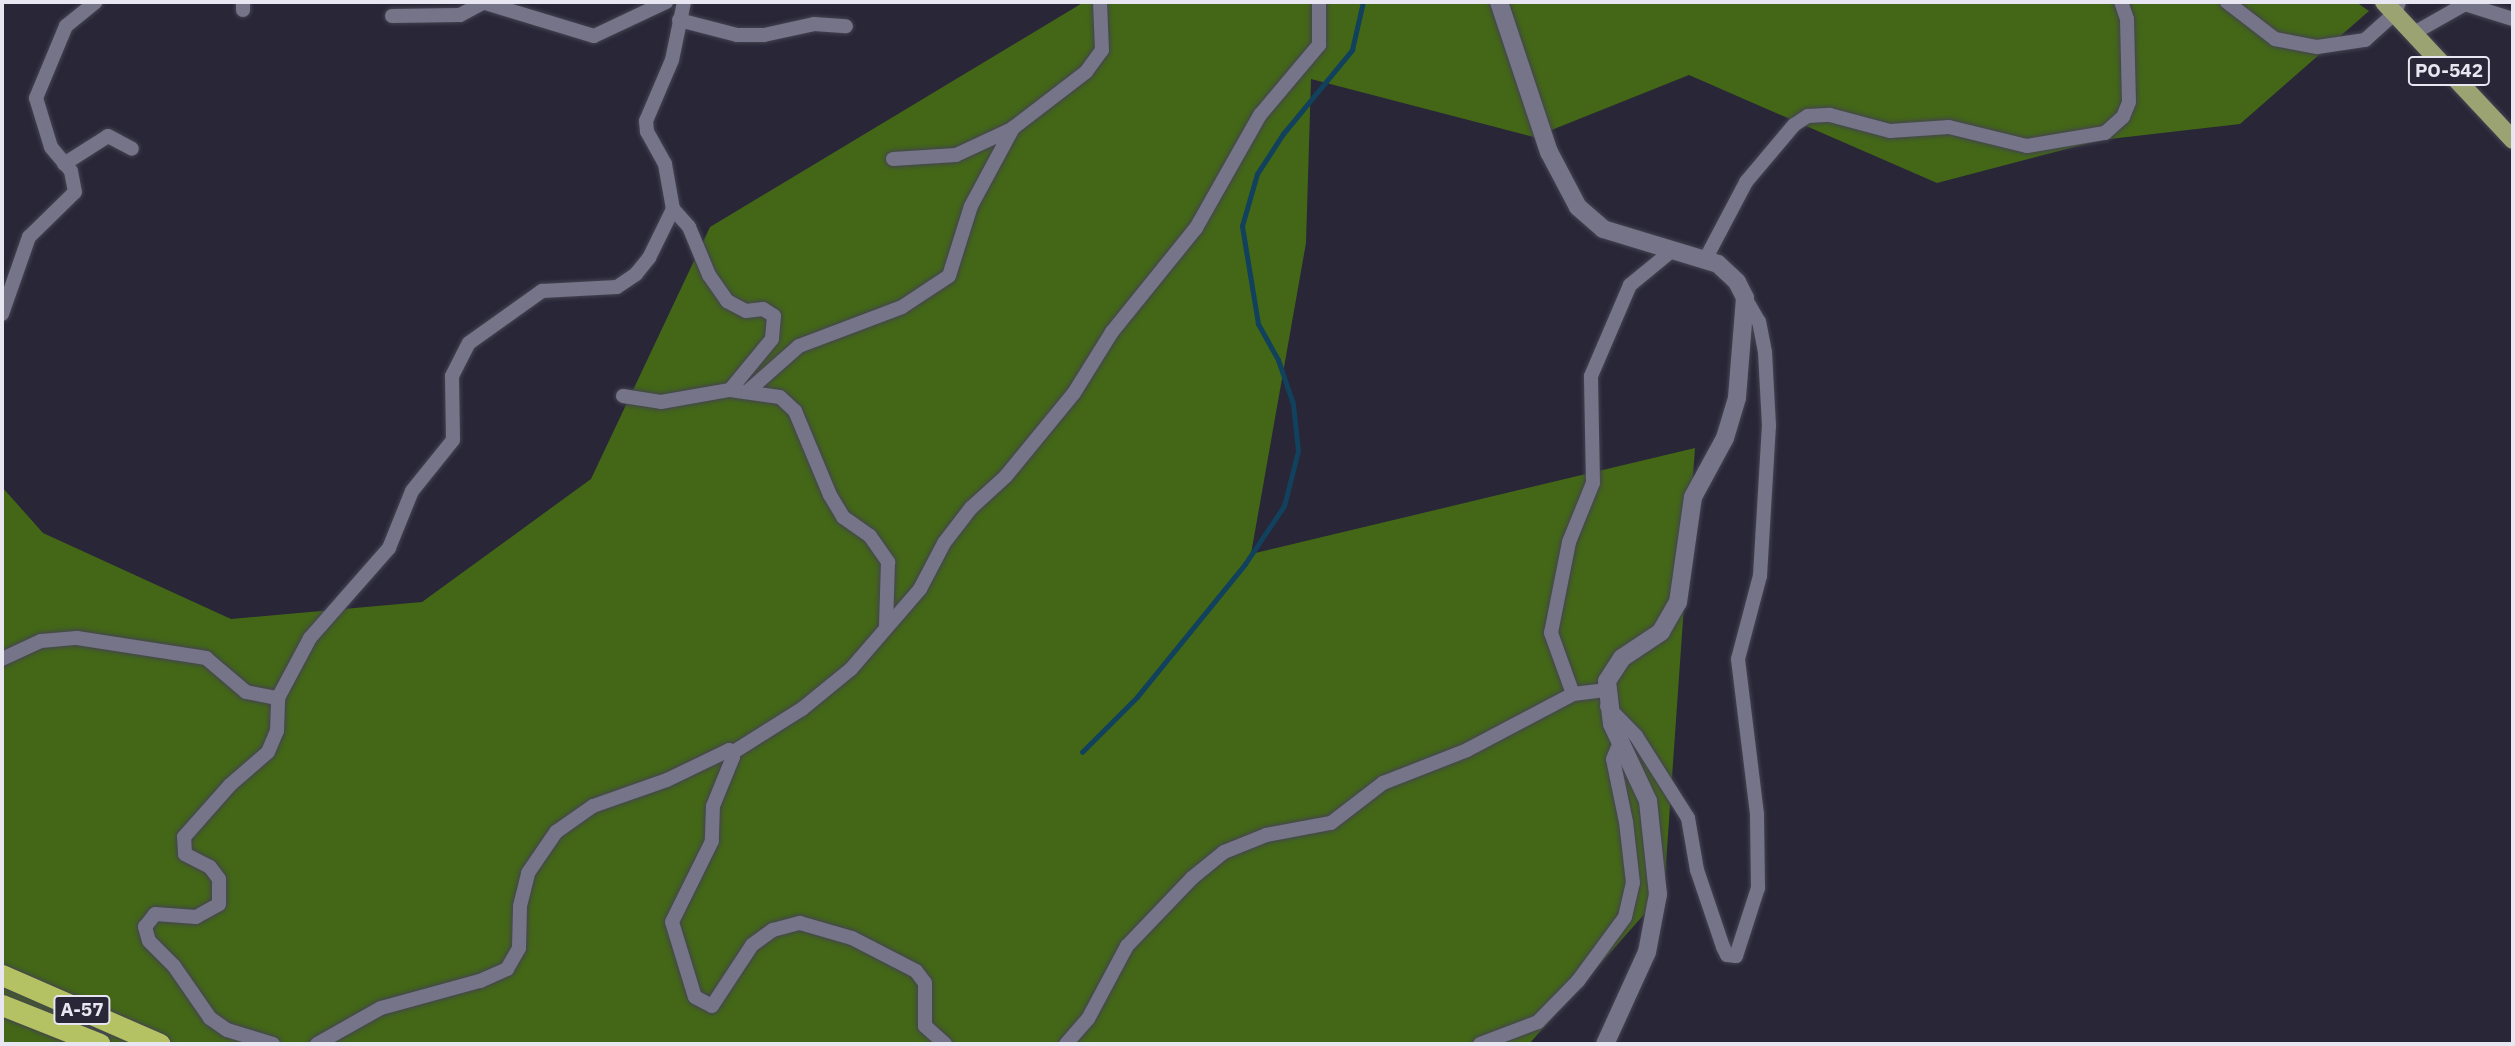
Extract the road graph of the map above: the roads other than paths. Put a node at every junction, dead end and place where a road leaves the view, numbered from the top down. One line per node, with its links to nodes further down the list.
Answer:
1 (96, 2): 22 (street)
2 (483, 2): 12 (street); 13 (street)
3 (667, 2): 12 (street)
4 (684, 2): 15 (street)
5 (1100, 2): 18 (street)
6 (1319, 2): 31 (street)
7 (1499, 2): 24 (street)
8 (2121, 2): 25 (street)
9 (2227, 2): 11 (street)
10 (2466, 3): 14 (street); 17 (street)
11 (2392, 5): 17 (main road, PO-542)
12 (527, 8)
13 (392, 16)
14 (2513, 19)
15 (679, 20): 16 (street); 23 (street)
16 (846, 26)
17 (2414, 33): 19 (main road, PO-542)
18 (1013, 128): 21 (street); 29 (street)
19 (2513, 140)
20 (132, 149): 22 (street)
21 (893, 159)
22 (64, 164): 27 (street)
23 (673, 209): 28 (street); 34 (street)
24 (1674, 249): 25 (street); 33 (street)
25 (1706, 258): 26 (street)
26 (1745, 298): 35 (street); 35 (street)
27 (2, 314)
28 (730, 390): 29 (street); 30 (street)
29 (748, 391): 31 (street)
30 (622, 396)
31 (886, 627): 37 (street)
32 (2, 659): 34 (street)
33 (1573, 694): 35 (street); 45 (street)
34 (278, 698): 42 (street)
35 (1606, 698): 36 (street)
36 (1621, 740): 46 (street); 47 (street)
37 (732, 752): 43 (street); 44 (street)
38 (3, 976): 41 (highway, A-57)
39 (3, 1006): 40 (highway, A-57)
40 (100, 1044)
41 (160, 1044)
42 (274, 1044)
43 (317, 1044)
44 (945, 1044)
45 (1066, 1044)
46 (1480, 1044)
47 (1605, 1044)

